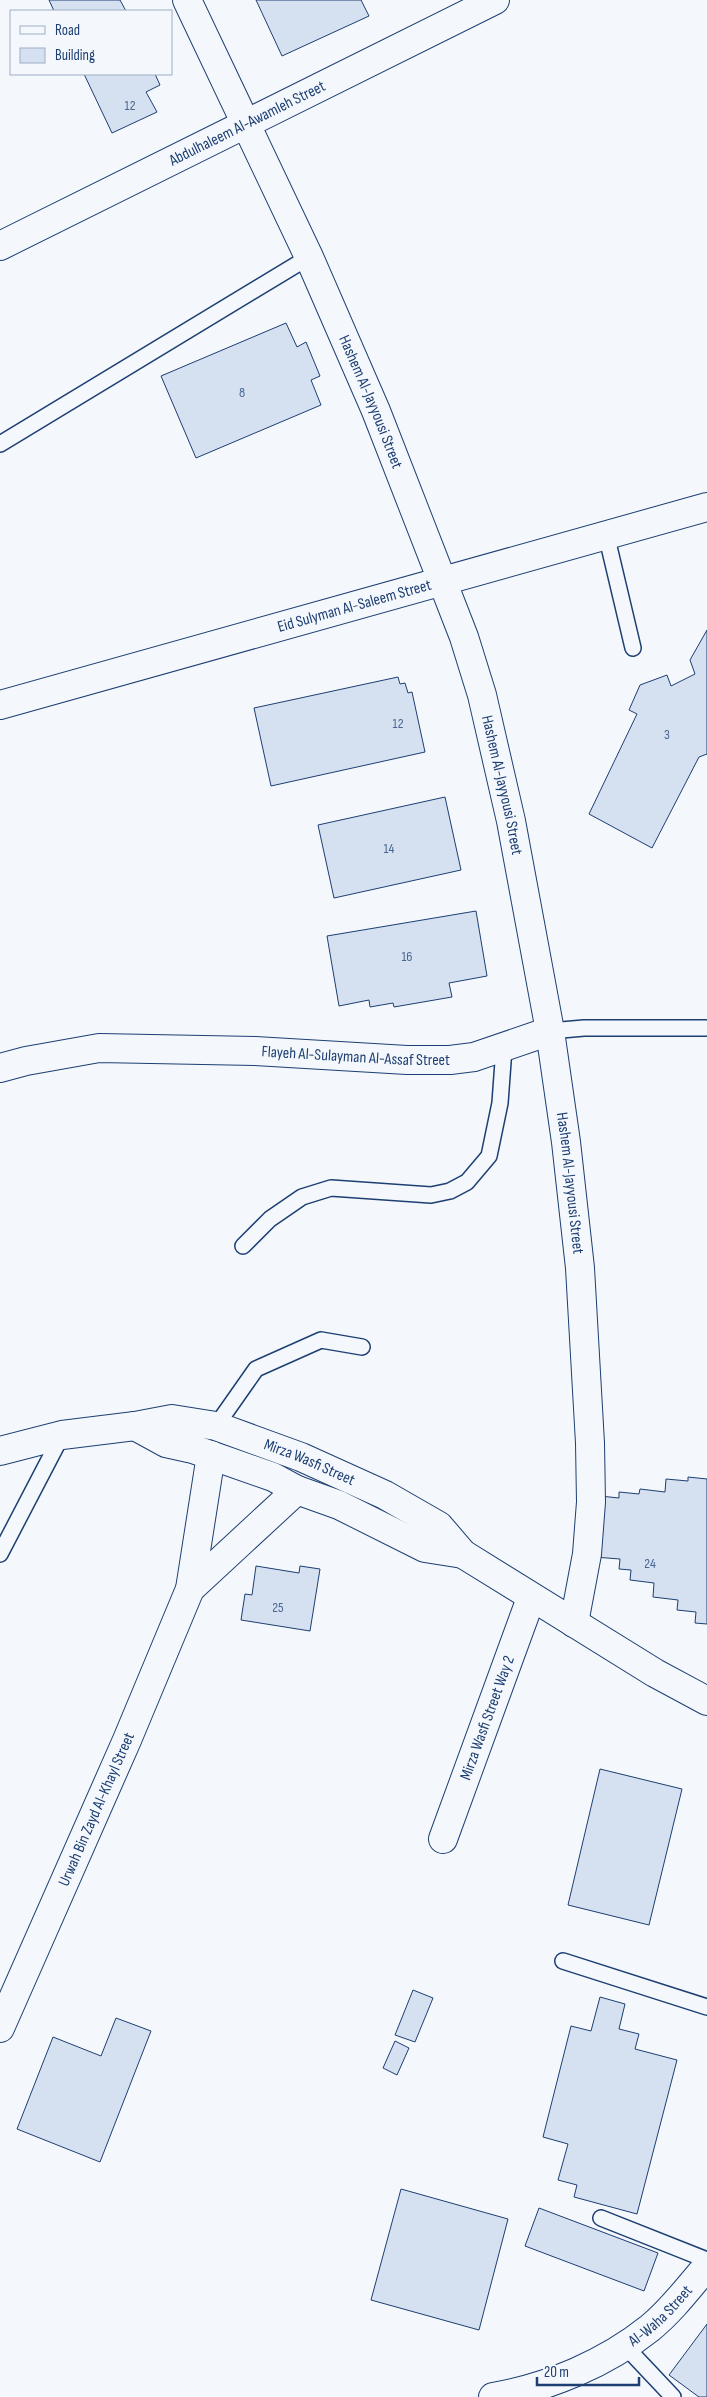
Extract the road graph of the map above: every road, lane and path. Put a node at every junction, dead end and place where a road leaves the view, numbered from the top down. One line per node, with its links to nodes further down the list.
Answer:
1 (186, 0): 3 (street, Hashem Al-Jayyousi Street)
2 (495, 0): 3 (street, Abdulhaleem Al-Awamleh Street)
3 (246, 125): 4 (street, Abdulhaleem Al-Awamleh Street); 5 (street, Hashem Al-Jayyousi Street)
4 (0, 246)
5 (309, 257): 6 (lane); 9 (street, Hashem Al-Jayyousi Street)
6 (0, 444)
7 (707, 507): 8 (street, Eid Sulyman Al-Saleem Street)
8 (606, 534): 9 (street, Eid Sulyman Al-Saleem Street); 10 (lane)
9 (442, 580): 11 (street, Eid Sulyman Al-Saleem Street); 13 (street, Hashem Al-Jayyousi Street)
10 (633, 648)
11 (0, 705)
12 (707, 1028): 13 (lane, Flayeh Al-Sulayman Al-Assaf Street)
13 (550, 1032): 14 (street, Flayeh Al-Sulayman Al-Assaf Street); 28 (street, Hashem Al-Jayyousi Street)
14 (504, 1048): 15 (street, Flayeh Al-Sulayman Al-Assaf Street); 16 (lane)
15 (0, 1068)
16 (242, 1246)
17 (362, 1347): 19 (lane)
18 (135, 1426): 19 (street, Mirza Wasfi Street); 20 (street, Mirza Wasfi Street); 22 (street, Mirza Wasfi Street)
19 (216, 1426): 25 (street, Mirza Wasfi Street)
20 (62, 1435): 21 (street, Mirza Wasfi Street); 24 (lane)
21 (0, 1450)
22 (211, 1455): 23 (street, Mirza Wasfi Street); 26 (street, Urwah Bin Zayd Al-Khayl Street)
23 (297, 1490): 25 (street, Mirza Wasfi Street); 26 (street, Urwah Bin Zayd Al-Khayl Street)
24 (0, 1554)
25 (463, 1554): 27 (street, Mirza Wasfi Street)
26 (190, 1589): 33 (street, Urwah Bin Zayd Al-Khayl Street)
27 (531, 1598): 28 (street, Mirza Wasfi Street); 30 (street, Mirza Wasfi Street Way 2)
28 (574, 1623): 29 (street, Mirza Wasfi Street)
29 (707, 1701)
30 (443, 1839)
31 (563, 1961): 32 (lane)
32 (707, 2007)
33 (0, 2028)
34 (601, 2218): 35 (lane)
35 (707, 2260)
36 (707, 2266): 37 (street, Al-Waha Street)
37 (624, 2345): 38 (street, Al-Waha Street); 39 (lane)
38 (493, 2397)
39 (673, 2397)

